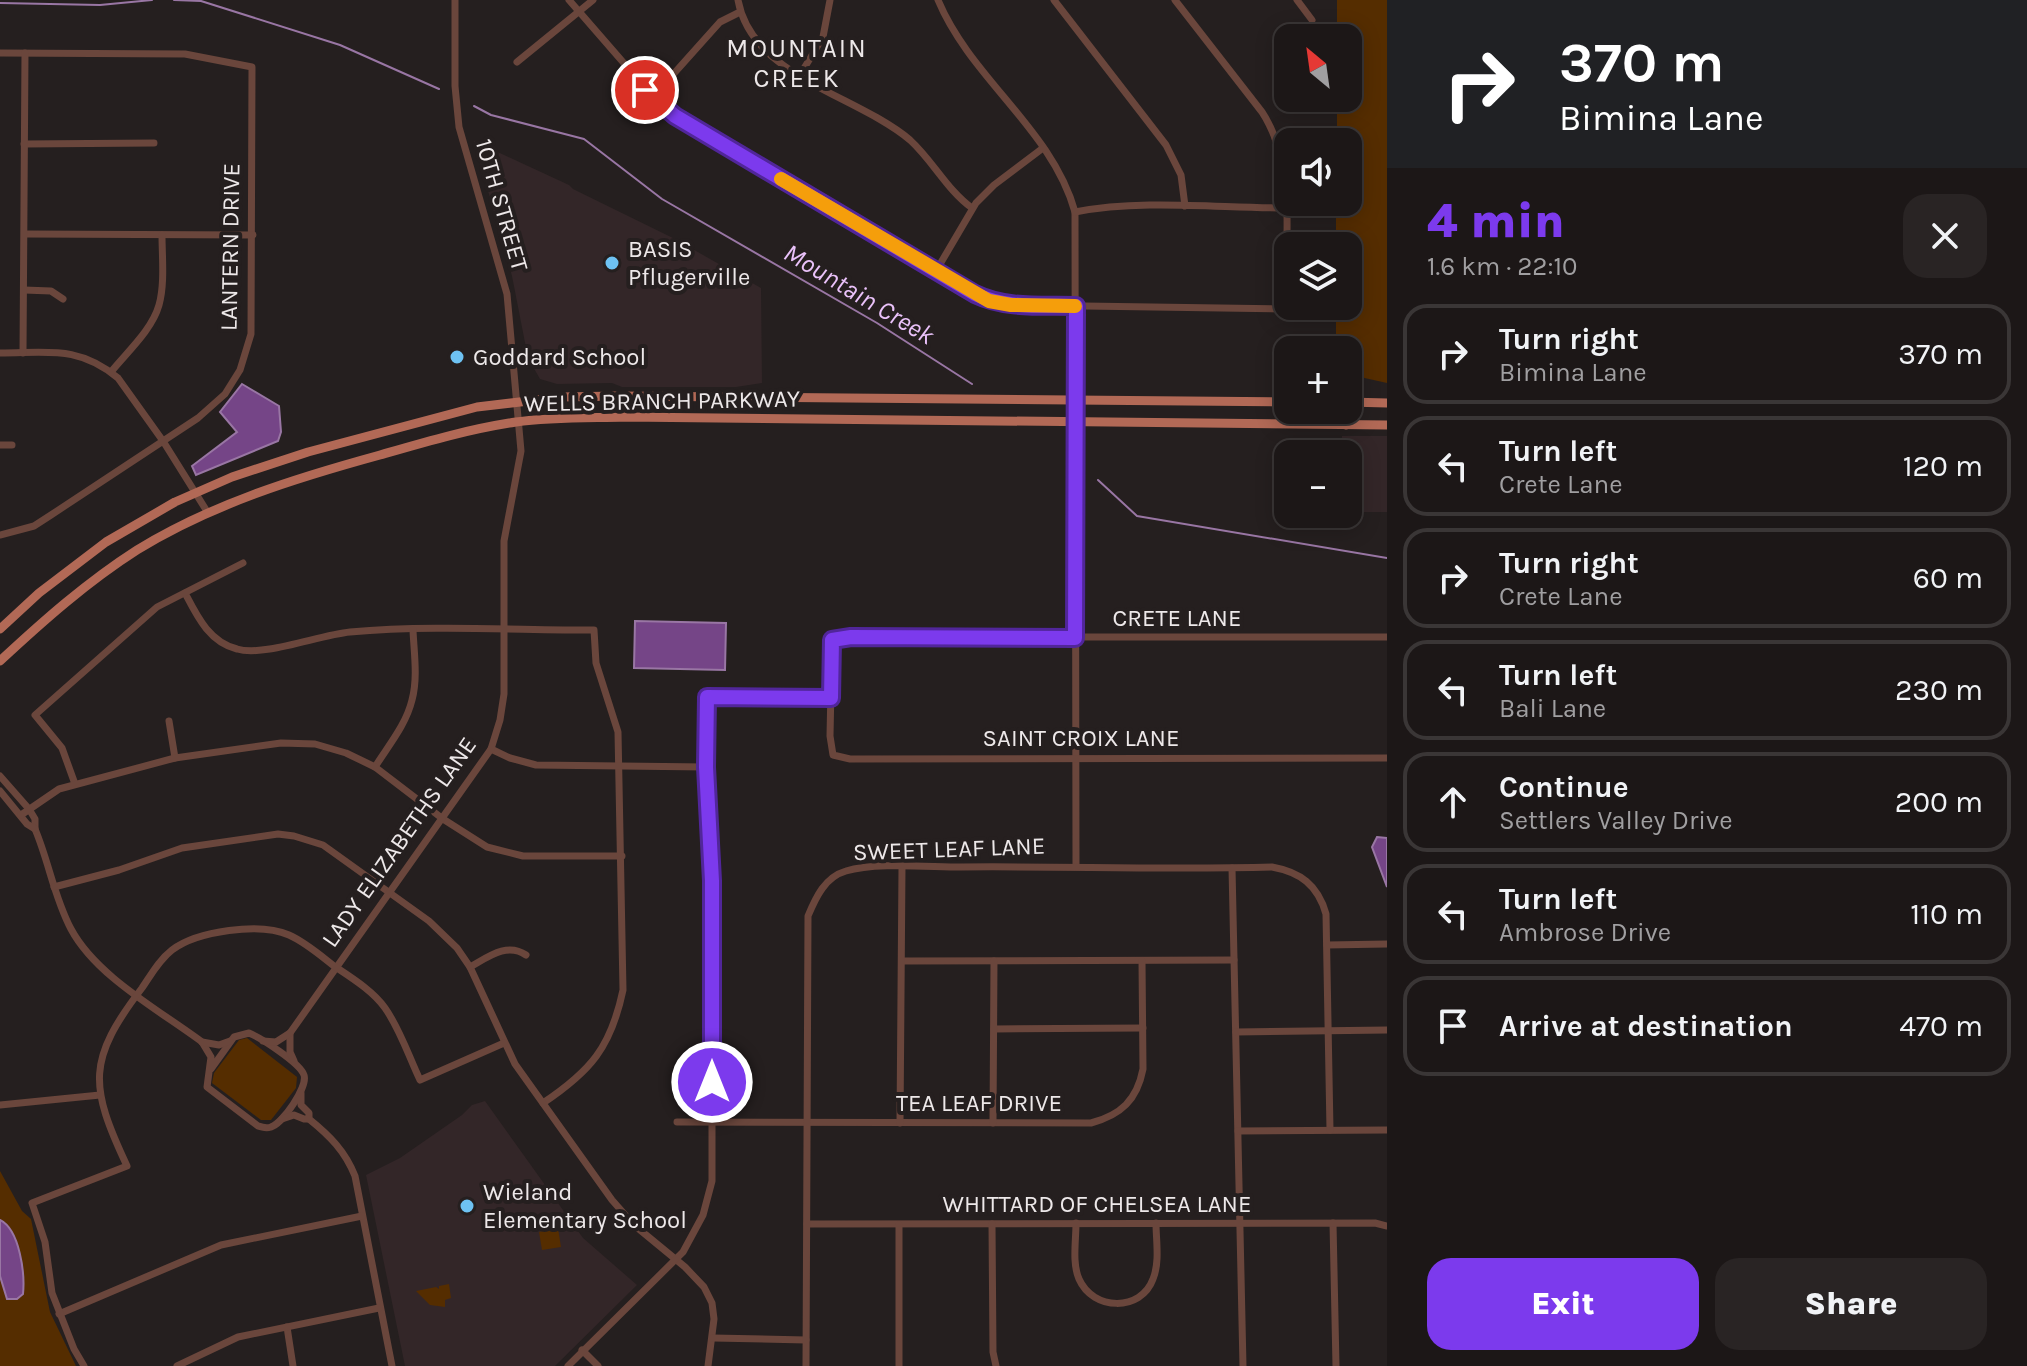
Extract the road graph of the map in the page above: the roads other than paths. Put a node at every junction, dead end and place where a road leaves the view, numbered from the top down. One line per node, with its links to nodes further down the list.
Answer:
1 (455, 0): 38 (street, 10TH STREET)
2 (569, 0): 10 (street)
3 (593, 0): 10 (street)
4 (738, 0): 11 (street)
5 (830, 0): 16 (street)
6 (938, 0): 21 (street)
7 (1054, 0): 22 (street)
8 (1175, 0): 18 (street)
9 (1297, 0): 12 (street)
10 (580, 10): 15 (street); 17 (street)
11 (740, 12): 16 (street); 17 (street)
12 (1312, 20)
13 (0, 53): 14 (street)
14 (25, 53): 20 (street); 29 (street, LANTERN DRIVE)
15 (517, 62)
16 (800, 75): 23 (street)
17 (652, 98): 30 (street)
18 (1274, 130)
19 (154, 143): 20 (street)
20 (24, 144): 27 (street)
21 (1043, 148): 23 (street); 25 (street)
22 (1185, 206): 24 (street); 25 (street)
23 (972, 208): 30 (street)
24 (1274, 208)
25 (1075, 212): 33 (street)
26 (1286, 216): 33 (street)
27 (25, 234): 28 (street); 31 (street)
28 (162, 235): 29 (street); 36 (street)
29 (253, 235): 46 (street, LANTERN DRIVE)
30 (936, 271): 33 (street)
31 (24, 290): 32 (street); 35 (street)
32 (63, 299)
33 (1076, 306): 37 (street)
34 (0, 353): 35 (street)
35 (23, 353): 36 (street)
36 (111, 372): 46 (street)
37 (1075, 400): 38 (main road, WELLS BRANCH PARKWAY); 39 (main road, WELLS BRANCH PARKWAY); 43 (street)
38 (517, 401): 42 (street, 10TH STREET); 49 (main road, WELLS BRANCH PARKWAY)
39 (1274, 402)
40 (1362, 402): 41 (main road)
41 (1387, 403)
42 (519, 422): 43 (main road, WELLS BRANCH PARKWAY); 50 (main road, WELLS BRANCH PARKWAY); 56 (street, LADY ELIZABETHS LANE)
43 (1075, 423): 44 (main road, WELLS BRANCH PARKWAY); 58 (street)
44 (1346, 425): 45 (main road, WELLS BRANCH PARKWAY)
45 (1387, 425)
46 (163, 441): 49 (street); 51 (street, LANTERN DRIVE)
47 (0, 445): 48 (street)
48 (12, 445)
49 (196, 492): 50 (street); 54 (main road, WELLS BRANCH PARKWAY)
50 (208, 513): 59 (main road, WELLS BRANCH PARKWAY)
51 (0, 535)
52 (243, 563): 53 (street)
53 (185, 593): 55 (street); 70 (street)
54 (0, 629)
55 (413, 630): 56 (street); 66 (street)
56 (505, 630): 62 (street, LADY ELIZABETHS LANE); 67 (street)
57 (1387, 637): 58 (street, CRETE LANE)
58 (1075, 638): 60 (street, CRETE LANE); 64 (street)
59 (0, 661)
60 (831, 698): 64 (street, SAINT CROIX LANE); 68 (street)
61 (169, 721): 63 (street)
62 (491, 749): 67 (street); 74 (street, LADY ELIZABETHS LANE)
63 (175, 758): 66 (street); 70 (street)
64 (1076, 758): 65 (street, SAINT CROIX LANE); 77 (street)
65 (1387, 758)
66 (375, 767): 74 (street)
67 (617, 767): 68 (street); 76 (street)
68 (706, 767): 111 (street)
69 (0, 776): 72 (street)
70 (75, 784): 72 (street)
71 (0, 791): 73 (street)
72 (29, 809): 73 (street); 75 (street)
73 (21, 815): 75 (street)
74 (443, 819): 76 (street); 81 (street, LADY ELIZABETHS LANE)
75 (35, 829): 80 (street)
76 (622, 856): 106 (street)
77 (1076, 866): 78 (street, SWEET LEAF LANE); 79 (street, SWEET LEAF LANE)
78 (902, 867): 86 (street); 112 (street, SWEET LEAF LANE)
79 (1232, 868): 83 (street, SWEET LEAF LANE); 85 (street)
80 (54, 887): 81 (street); 91 (street)
81 (390, 893): 89 (street, LADY ELIZABETHS LANE); 90 (street)
82 (1387, 944): 83 (street)
83 (1327, 945): 94 (street, SWEET LEAF LANE)
84 (526, 955): 90 (street)
85 (1234, 960): 88 (street); 96 (street)
86 (902, 961): 87 (street); 113 (street)
87 (994, 961): 88 (street); 93 (street)
88 (1142, 961): 92 (street, TEA LEAF DRIVE)
89 (337, 967): 91 (street); 97 (street, LADY ELIZABETHS LANE); 101 (street)
90 (470, 967): 101 (street)
91 (137, 994): 100 (street); 105 (street)
92 (1143, 1028): 93 (street); 114 (street, TEA LEAF DRIVE)
93 (994, 1029): 114 (street)
94 (1329, 1030): 95 (street); 96 (street); 115 (street, SWEET LEAF LANE)
95 (1387, 1030)
96 (1236, 1032): 117 (street)
97 (290, 1033): 99 (street); 102 (street)
98 (232, 1039): 99 (street); 100 (street); 103 (street)
99 (263, 1041): 102 (street)
100 (202, 1042): 103 (street)
101 (504, 1043): 106 (street)
102 (296, 1065): 104 (street)
103 (211, 1069): 109 (street)
104 (301, 1092): 108 (street); 109 (street)
105 (100, 1095): 107 (street); 129 (street)
106 (543, 1103): 127 (street)
107 (0, 1105)
108 (309, 1119): 109 (street); 118 (street)
109 (280, 1120)
110 (677, 1122): 111 (street, TEA LEAF DRIVE)
111 (712, 1122): 112 (street, TEA LEAF DRIVE); 127 (street)
112 (807, 1123): 113 (street, TEA LEAF DRIVE); 123 (street, SWEET LEAF LANE)
113 (900, 1123): 114 (street, TEA LEAF DRIVE)
114 (993, 1123)
115 (1330, 1130): 116 (street); 117 (street)
116 (1387, 1130)
117 (1238, 1131): 121 (street)
118 (362, 1216): 128 (street); 129 (street)
119 (1076, 1223): 120 (street, WHITTARD OF CHELSEA LANE); 120 (street); 124 (street, WHITTARD OF CHELSEA LANE)
120 (1156, 1223): 121 (street, WHITTARD OF CHELSEA LANE)
121 (1239, 1223): 122 (street, WHITTARD OF CHELSEA LANE); 144 (street)
122 (1333, 1223): 126 (street, WHITTARD OF CHELSEA LANE); 145 (street)
123 (807, 1224): 125 (street, WHITTARD OF CHELSEA LANE); 132 (street, SWEET LEAF LANE)
124 (992, 1224): 125 (street, WHITTARD OF CHELSEA LANE); 143 (street)
125 (899, 1225): 142 (street)
126 (1387, 1226)
127 (677, 1260): 131 (street); 133 (street)
128 (379, 1308): 130 (street); 137 (street)
129 (59, 1314): 134 (street)
130 (287, 1327): 135 (street); 136 (street)
131 (713, 1338): 132 (street); 140 (street)
132 (806, 1340): 141 (street, SWEET LEAF LANE)
133 (582, 1350): 138 (street); 139 (street)
134 (84, 1366)
135 (177, 1366)
136 (293, 1366)
137 (392, 1366)
138 (568, 1366)
139 (598, 1366)
140 (708, 1366)
141 (806, 1366)
142 (899, 1366)
143 (996, 1366)
144 (1243, 1366)
145 (1336, 1366)

